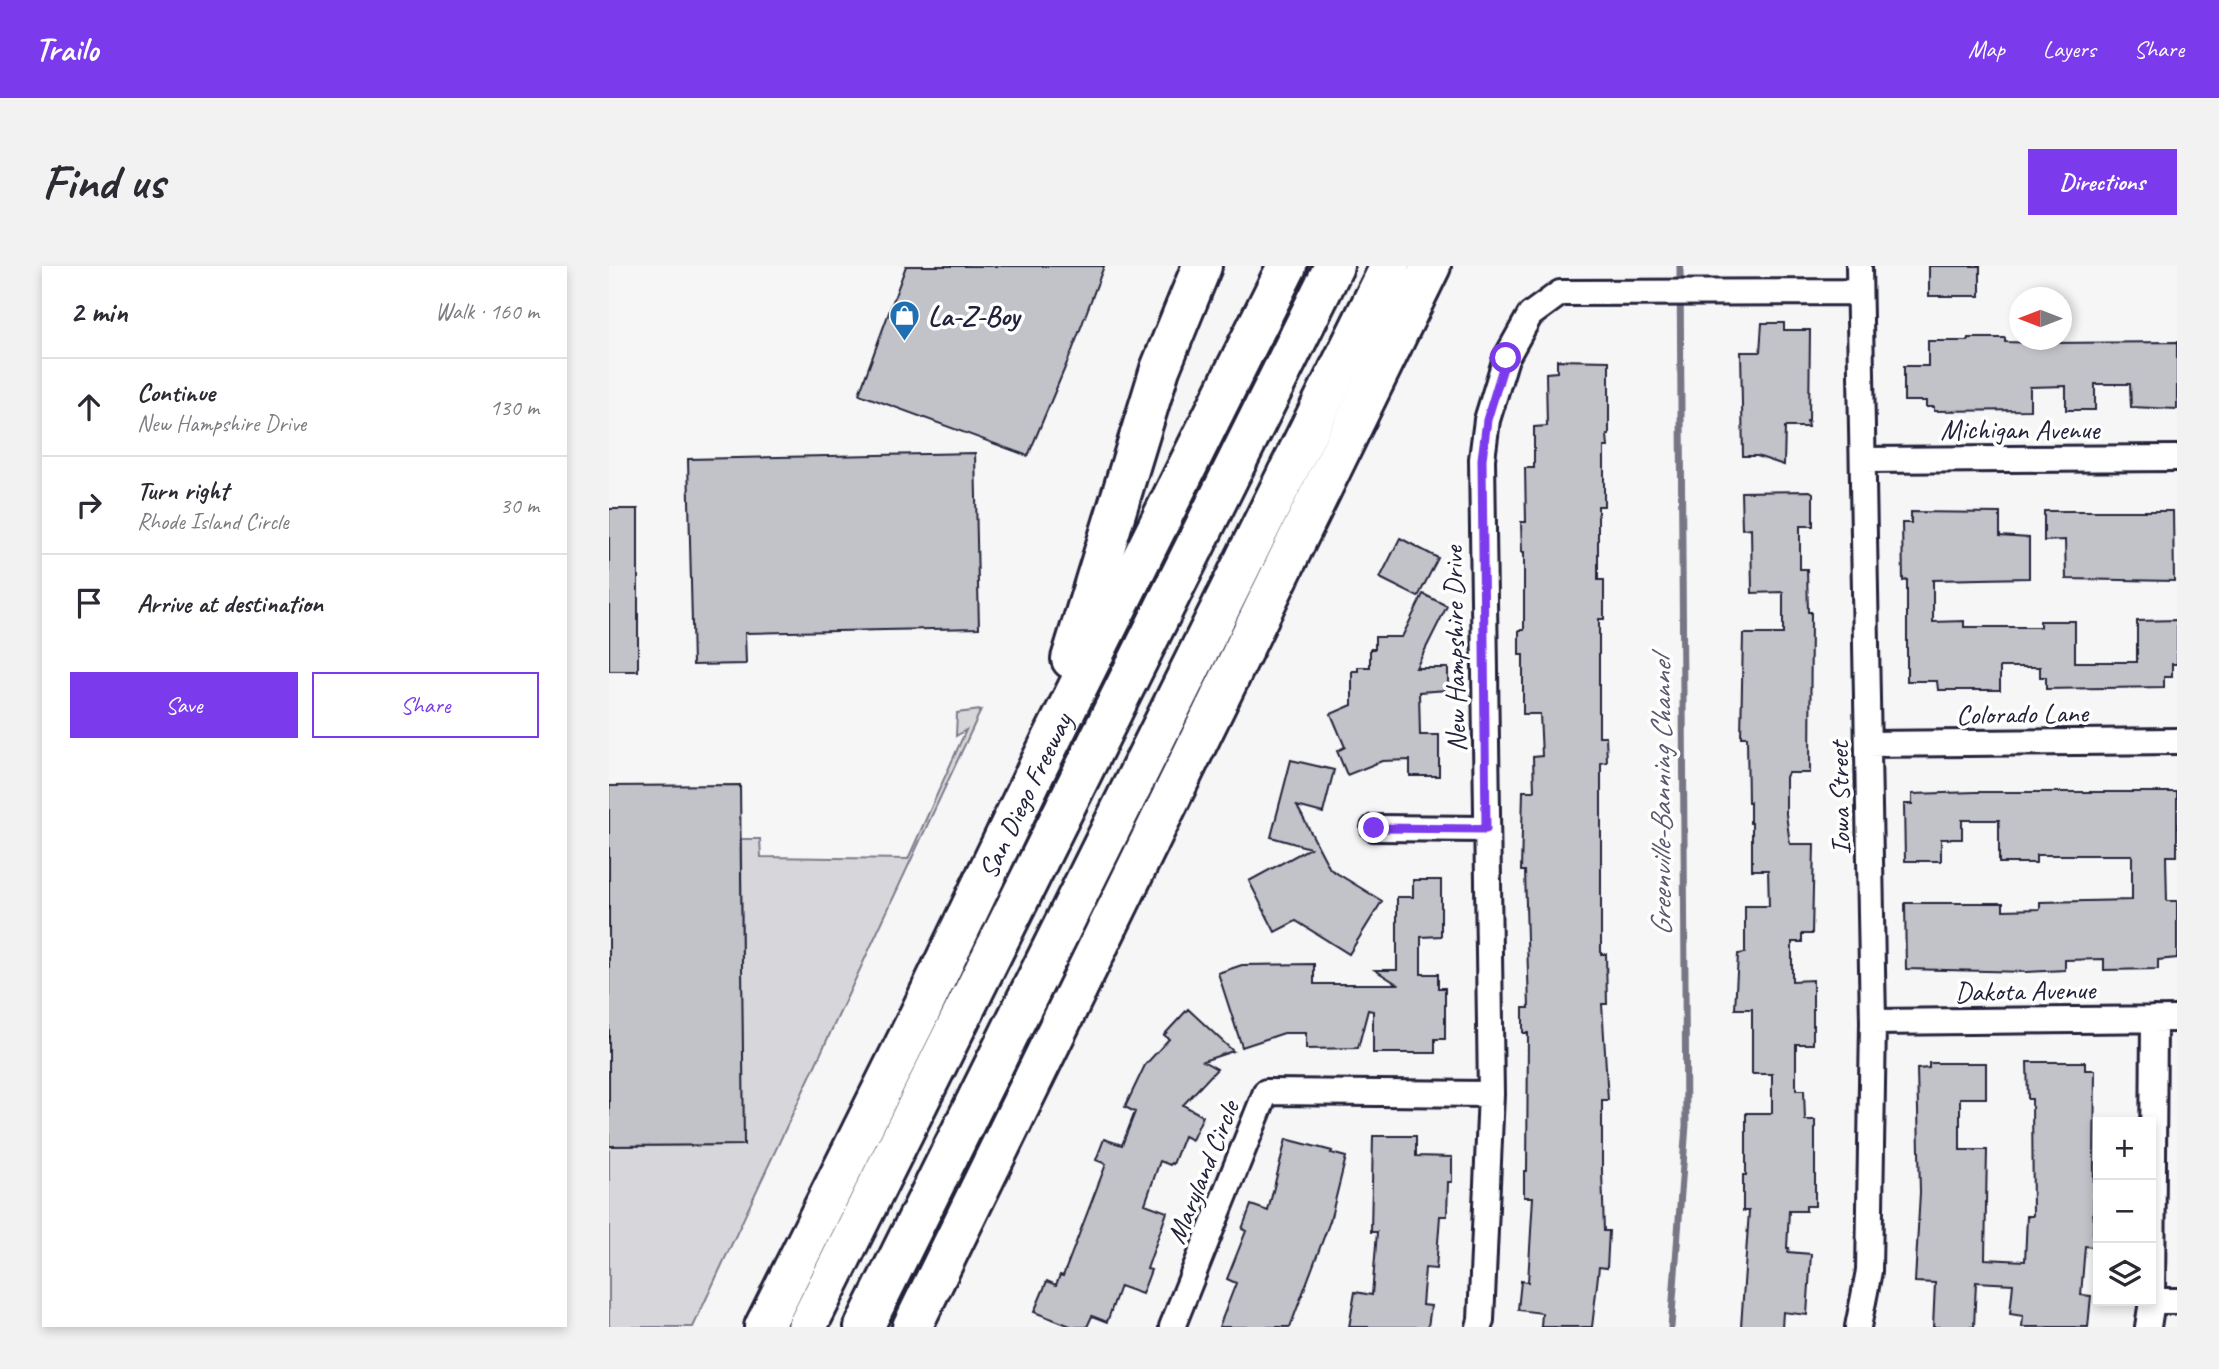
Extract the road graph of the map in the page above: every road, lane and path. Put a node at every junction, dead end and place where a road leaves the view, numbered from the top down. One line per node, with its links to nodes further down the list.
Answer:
1 (1202, 266): 12 (highway)
2 (1287, 266): 12 (highway, San Diego Freeway)
3 (1333, 266): 23 (highway)
4 (1390, 266): 24 (highway)
5 (1431, 266): 25 (highway)
6 (1859, 266): 7 (street, Iowa Street)
7 (1859, 292): 9 (street, Iowa Street); 14 (street, New Hampshire Drive)
8 (2177, 458): 9 (street, Michigan Avenue)
9 (1863, 460): 11 (street, Iowa Street)
10 (2177, 741): 11 (street, Colorado Lane)
11 (1868, 744): 16 (street, Iowa Street)
12 (1037, 769): 22 (highway, San Diego Freeway)
13 (1374, 828): 14 (street)
14 (1486, 829): 17 (street, New Hampshire Drive)
15 (2165, 1019): 16 (street, Dakota Avenue); 18 (street)
16 (1873, 1022): 28 (street, Iowa Street)
17 (1491, 1094): 26 (street, Maryland Circle); 27 (street, New Hampshire Drive)
18 (2155, 1243)
19 (2156, 1301): 20 (street)
20 (2177, 1301)
21 (2151, 1306): 29 (street)
22 (764, 1327)
23 (807, 1327)
24 (863, 1327)
25 (912, 1327)
26 (1173, 1327)
27 (1479, 1327)
28 (1858, 1327)
29 (2148, 1327)

